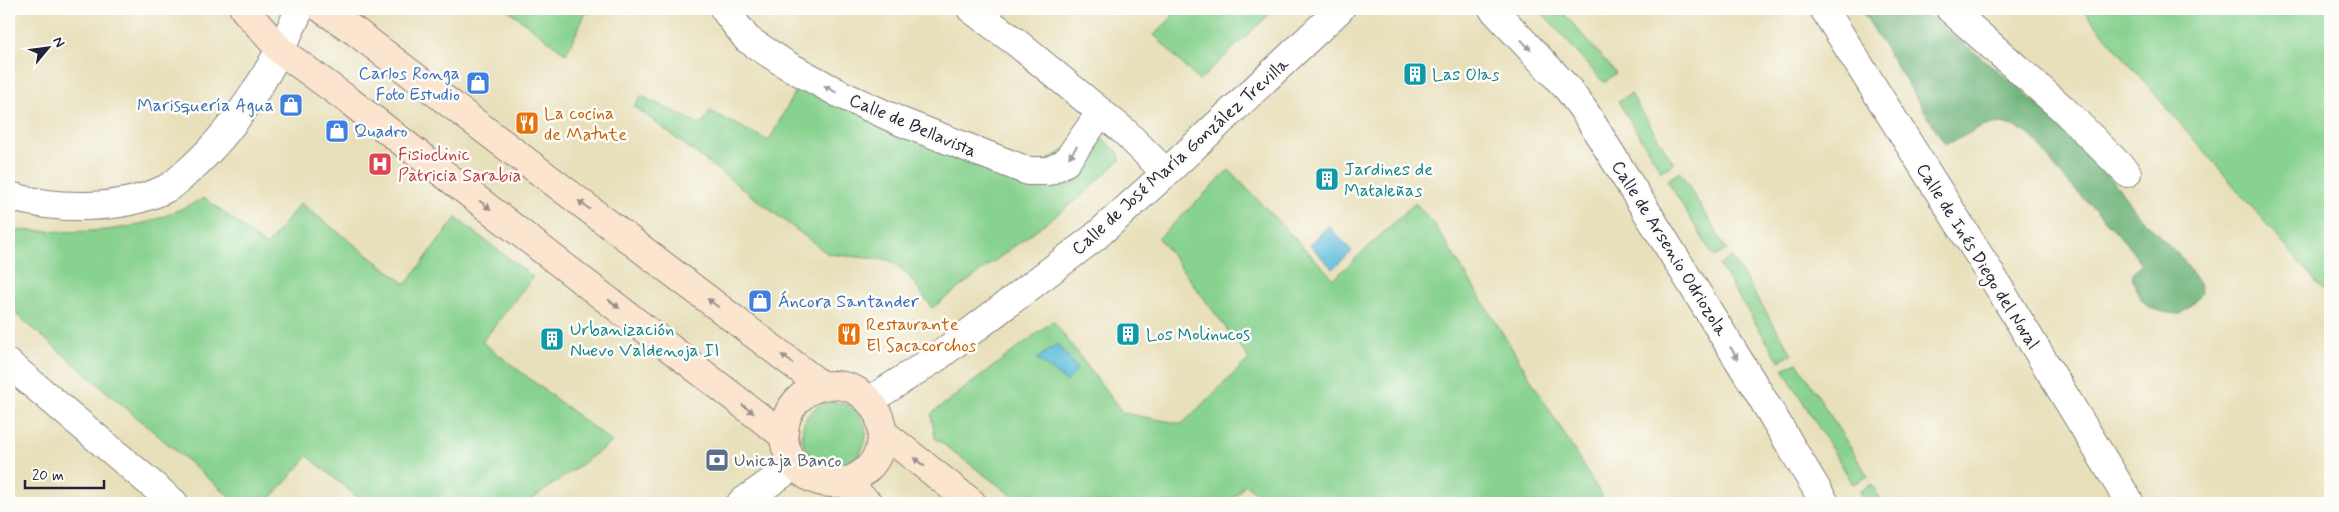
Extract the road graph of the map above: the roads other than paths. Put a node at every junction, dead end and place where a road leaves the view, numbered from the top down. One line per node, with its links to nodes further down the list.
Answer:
1 (244, 9): 10 (main road)
2 (300, 9): 10 (street)
3 (322, 9): 16 (main road, one-way to 3)
4 (724, 9): 11 (street, Calle de Bellavista, one-way to 4)
5 (971, 9): 11 (street)
6 (1340, 9): 12 (street, Calle de José María González Trevilla)
7 (1493, 9): 26 (street, Calle de Arsenio Odriozola, one-way to 26)
8 (1824, 9): 27 (street, Calle de Inés Diego del Noval)
9 (1950, 9): 13 (street)
10 (280, 51): 14 (street); 19 (main road, one-way to 19)
11 (1101, 112): 12 (street)
12 (1166, 173): 17 (street, Calle de José María González Trevilla)
13 (2127, 173)
14 (14, 200)
15 (9, 364): 22 (street)
16 (822, 386): 17 (main road); 19 (main road)
17 (869, 401): 18 (main road)
18 (882, 432): 21 (main road); 25 (main road, one-way to 18)
19 (784, 436): 20 (main road)
20 (795, 465): 21 (main road); 23 (street)
21 (844, 482): 24 (main road)
22 (174, 503)
23 (741, 503)
24 (868, 503)
25 (972, 503)
26 (1825, 503)
27 (2130, 503)

